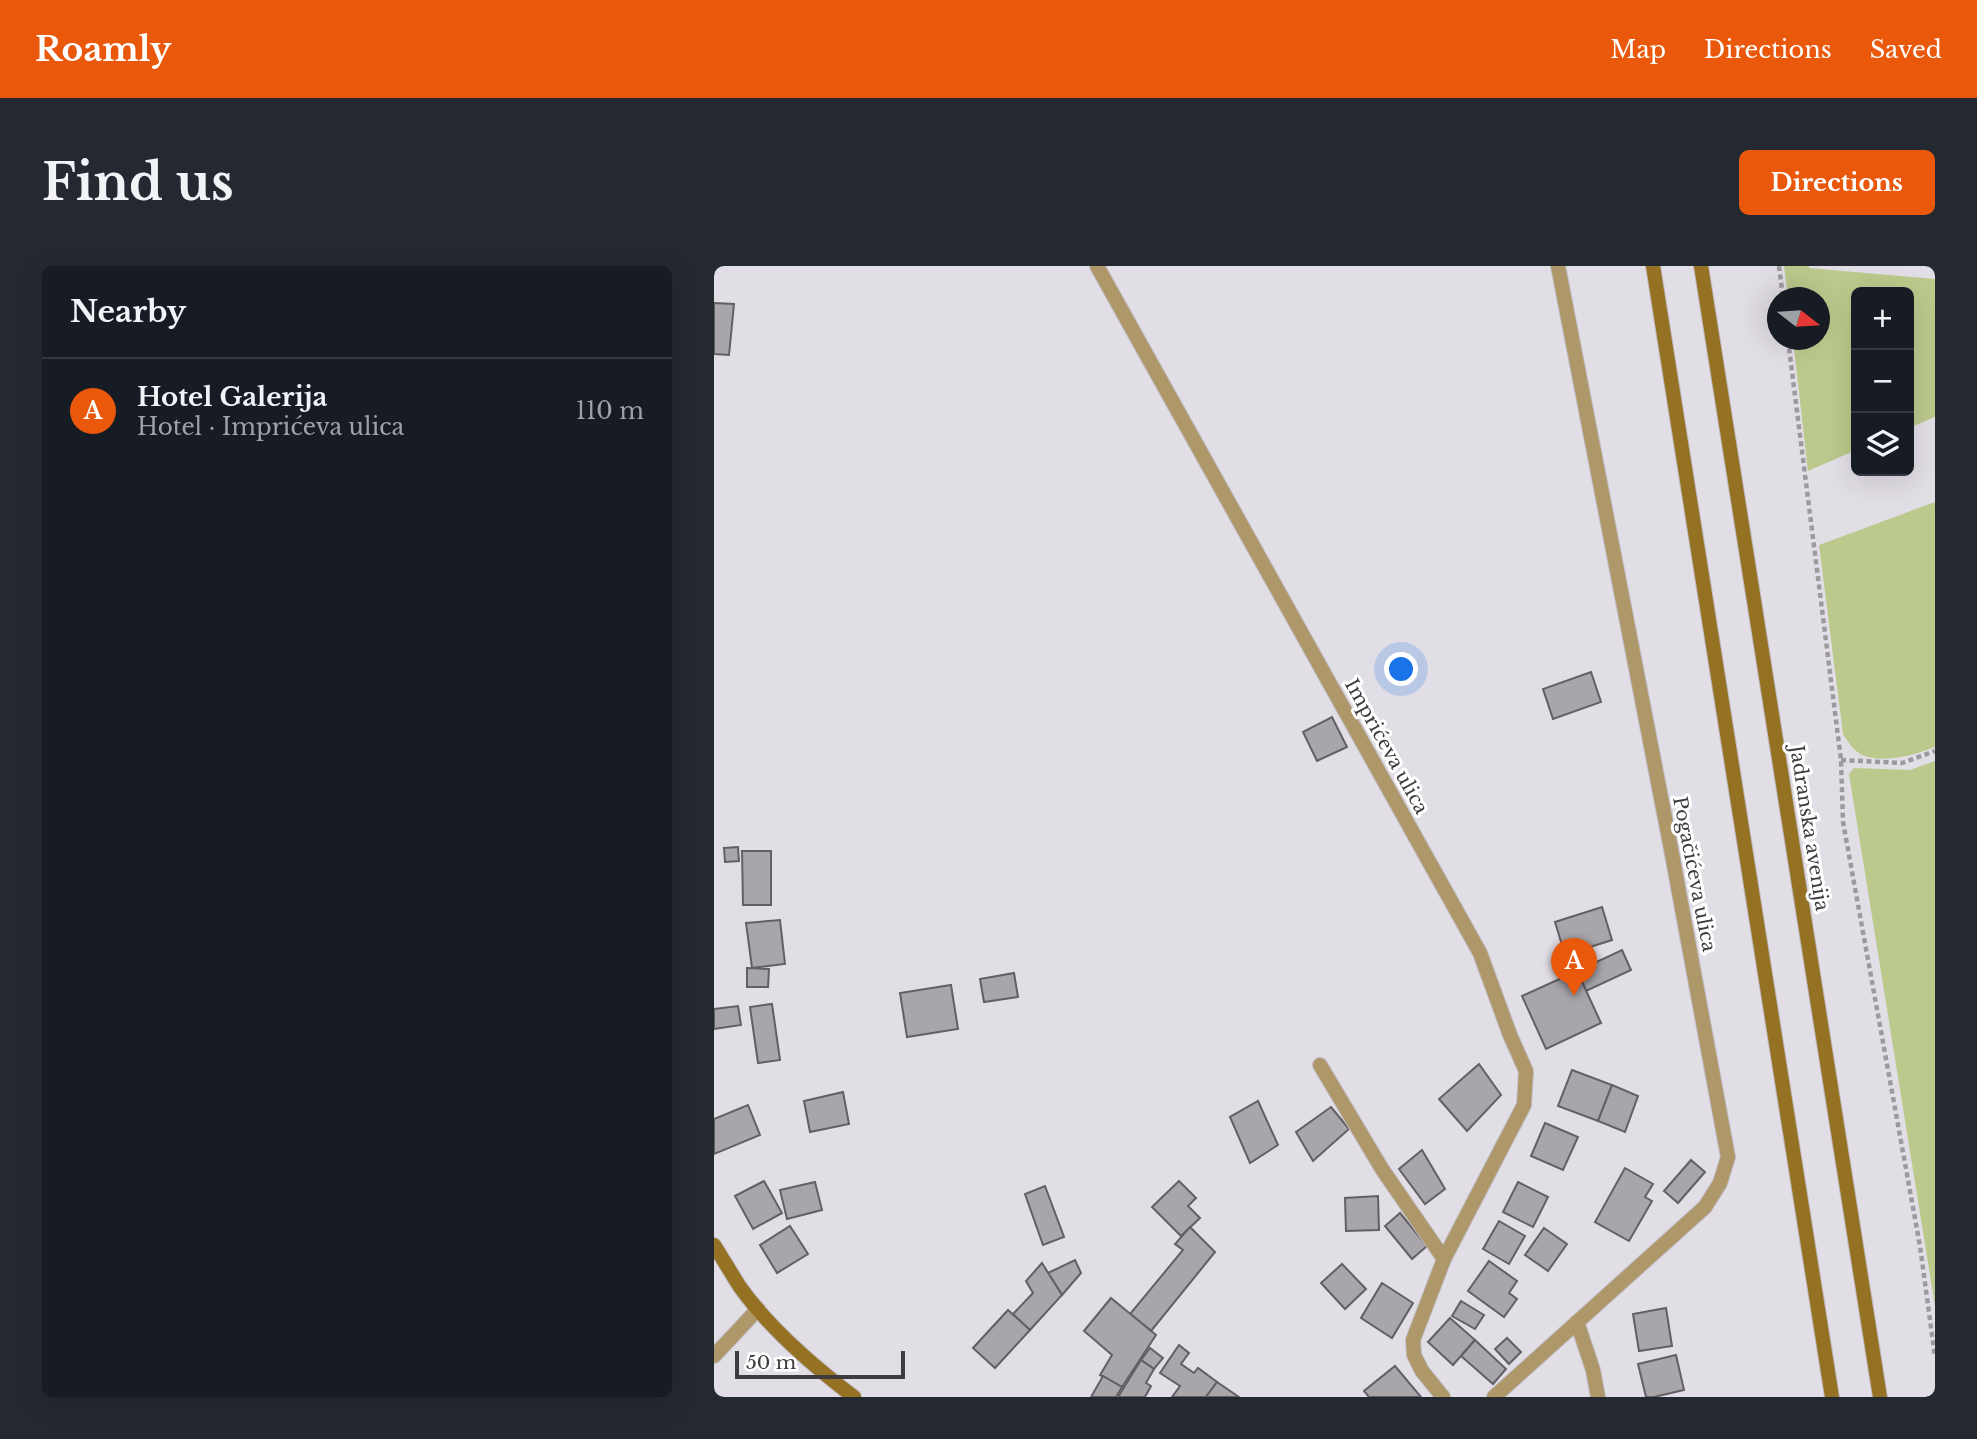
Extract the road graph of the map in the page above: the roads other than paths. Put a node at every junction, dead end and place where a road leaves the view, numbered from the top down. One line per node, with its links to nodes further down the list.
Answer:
1 (1097, 266): 7 (street, Imprićeva ulica)
2 (1558, 266): 9 (street, Pogačićeva ulica)
3 (1653, 266): 15 (main road)
4 (1701, 266): 16 (main road, Jadranska avenija)
5 (1320, 1065): 7 (street)
6 (714, 1245): 8 (main road)
7 (1444, 1259): 12 (street, Imprićeva ulica)
8 (758, 1309): 10 (street); 11 (main road)
9 (1577, 1322): 13 (street, Pogačićeva ulica); 14 (street)
10 (714, 1356)
11 (854, 1397)
12 (1443, 1397)
13 (1494, 1397)
14 (1598, 1397)
15 (1832, 1397)
16 (1881, 1397)

